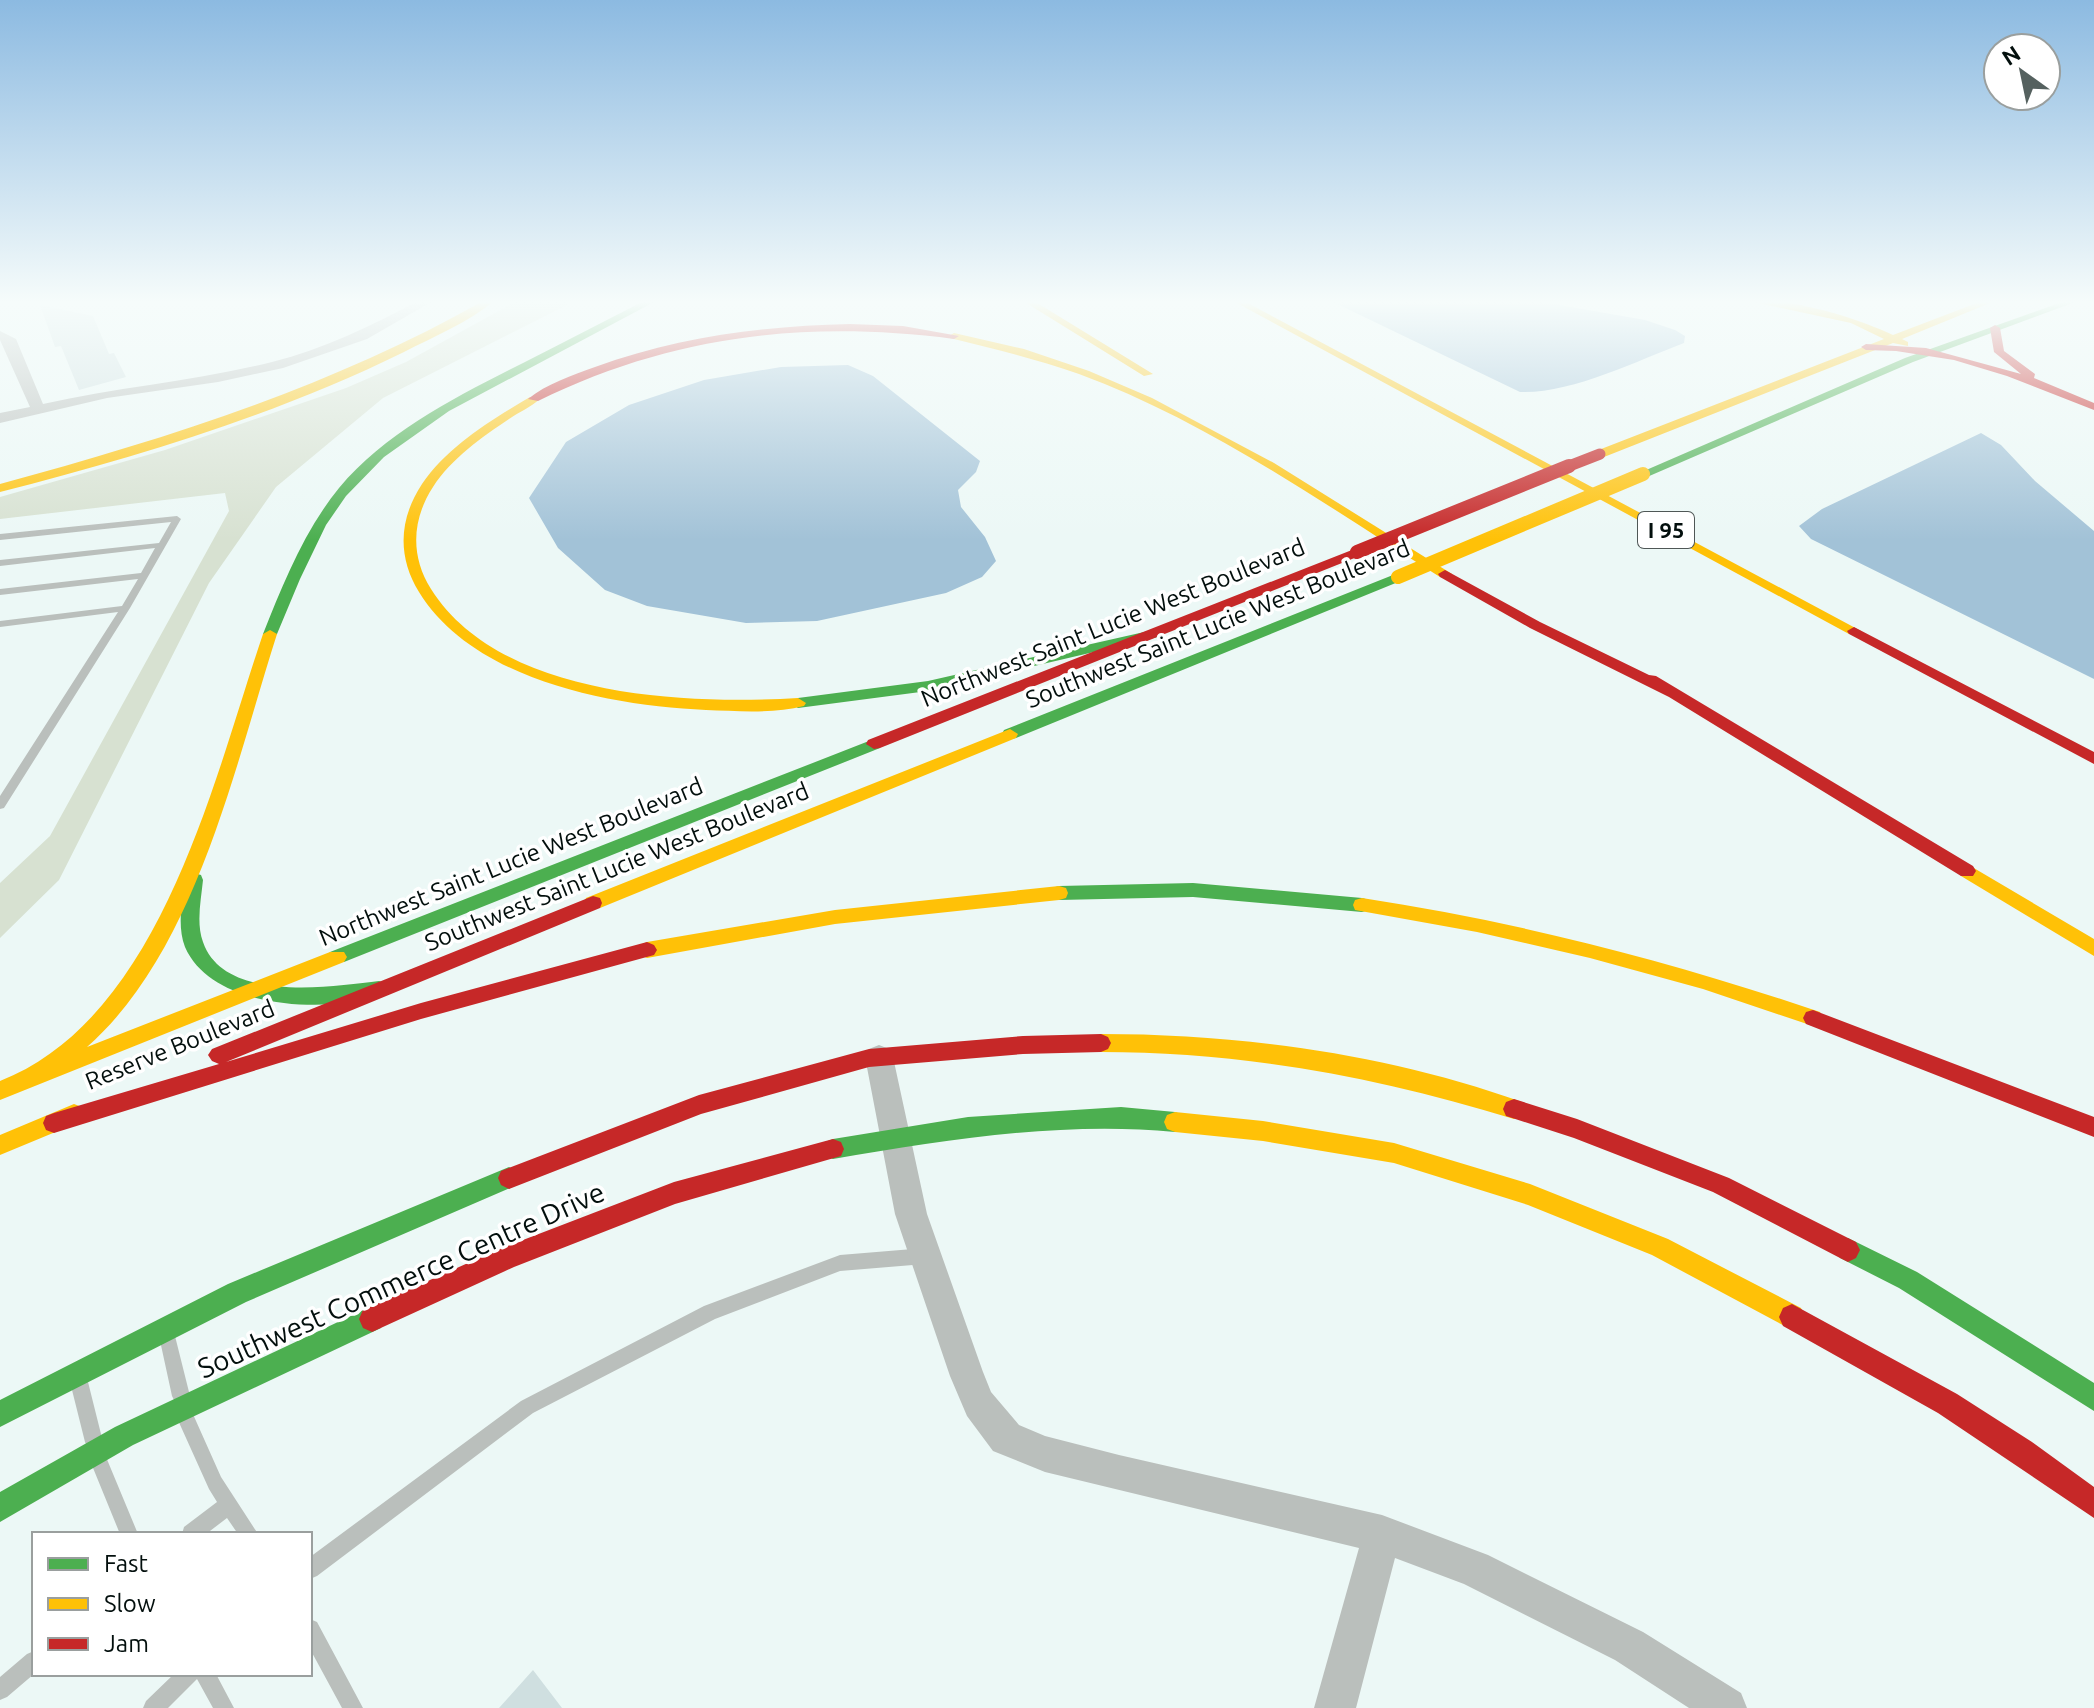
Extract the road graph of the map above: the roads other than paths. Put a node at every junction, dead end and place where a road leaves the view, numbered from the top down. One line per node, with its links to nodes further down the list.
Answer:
1 (26, 381): 18 (street)
2 (192, 381): 18 (street)
3 (324, 381): 20 (main road)
4 (329, 381): 21 (main road)
5 (498, 381): 33 (main road)
6 (569, 381): 29 (main road)
7 (1104, 381): 30 (main road)
8 (1159, 381): 14 (main road)
9 (1387, 381): 31 (main road, I 95)
10 (1782, 381): 29 (main road, Northwest Saint Lucie West Boulevard, bridge)
11 (1836, 381): 35 (main road, Southwest Saint Lucie West Boulevard, bridge)
12 (2025, 381): 15 (main road)
13 (2040, 381): 15 (main road)
14 (1163, 383)
15 (2054, 390): 17 (main road)
16 (1203, 407): 30 (main road)
17 (2094, 407)
18 (38, 409): 19 (street)
19 (0, 418)
20 (0, 472)
21 (0, 488)
22 (0, 537): 23 (lane)
23 (162, 545): 24 (lane); 25 (lane)
24 (0, 563)
25 (145, 575): 26 (lane); 27 (lane)
26 (0, 592)
27 (125, 608): 28 (lane); 32 (lane)
28 (0, 624)
29 (1153, 634): 36 (main road, Northwest Saint Lucie West Boulevard)
30 (1678, 695): 34 (main road)
31 (2094, 759)
32 (0, 805)
33 (196, 861): 36 (main road); 38 (main road)
34 (2094, 948)
35 (379, 989): 36 (main road); 39 (main road, Reserve Boulevard)
36 (253, 990): 38 (main road, Reserve Boulevard)
37 (879, 1057): 41 (street); 44 (main road, Southwest Commerce Centre Drive); 46 (main road, Southwest Commerce Centre Drive)
38 (9, 1088)
39 (54, 1123): 40 (main road); 42 (main road, Reserve Boulevard)
40 (2094, 1127)
41 (894, 1138): 43 (street); 47 (main road, Southwest Commerce Centre Drive); 50 (main road, Southwest Commerce Centre Drive)
42 (0, 1145)
43 (926, 1256): 56 (street); 57 (lane)
44 (165, 1330): 45 (main road, Southwest Commerce Centre Drive); 47 (lane)
45 (77, 1375): 48 (main road, Southwest Commerce Centre Drive); 49 (lane)
46 (2094, 1398)
47 (184, 1407): 49 (main road, Southwest Commerce Centre Drive); 51 (lane)
48 (0, 1414)
49 (97, 1451): 52 (main road, Southwest Commerce Centre Drive); 53 (lane)
50 (2094, 1504)
51 (228, 1505): 54 (lane); 55 (lane)
52 (0, 1508)
53 (128, 1532)
54 (194, 1532)
55 (248, 1532)
56 (1382, 1534): 66 (street); 67 (street)
57 (312, 1568)
58 (312, 1633): 65 (lane)
59 (32, 1663): 62 (lane)
60 (187, 1676): 63 (lane)
61 (206, 1676): 64 (lane)
62 (0, 1690)
63 (153, 1708)
64 (224, 1708)
65 (353, 1708)
66 (1335, 1708)
67 (1726, 1708)

